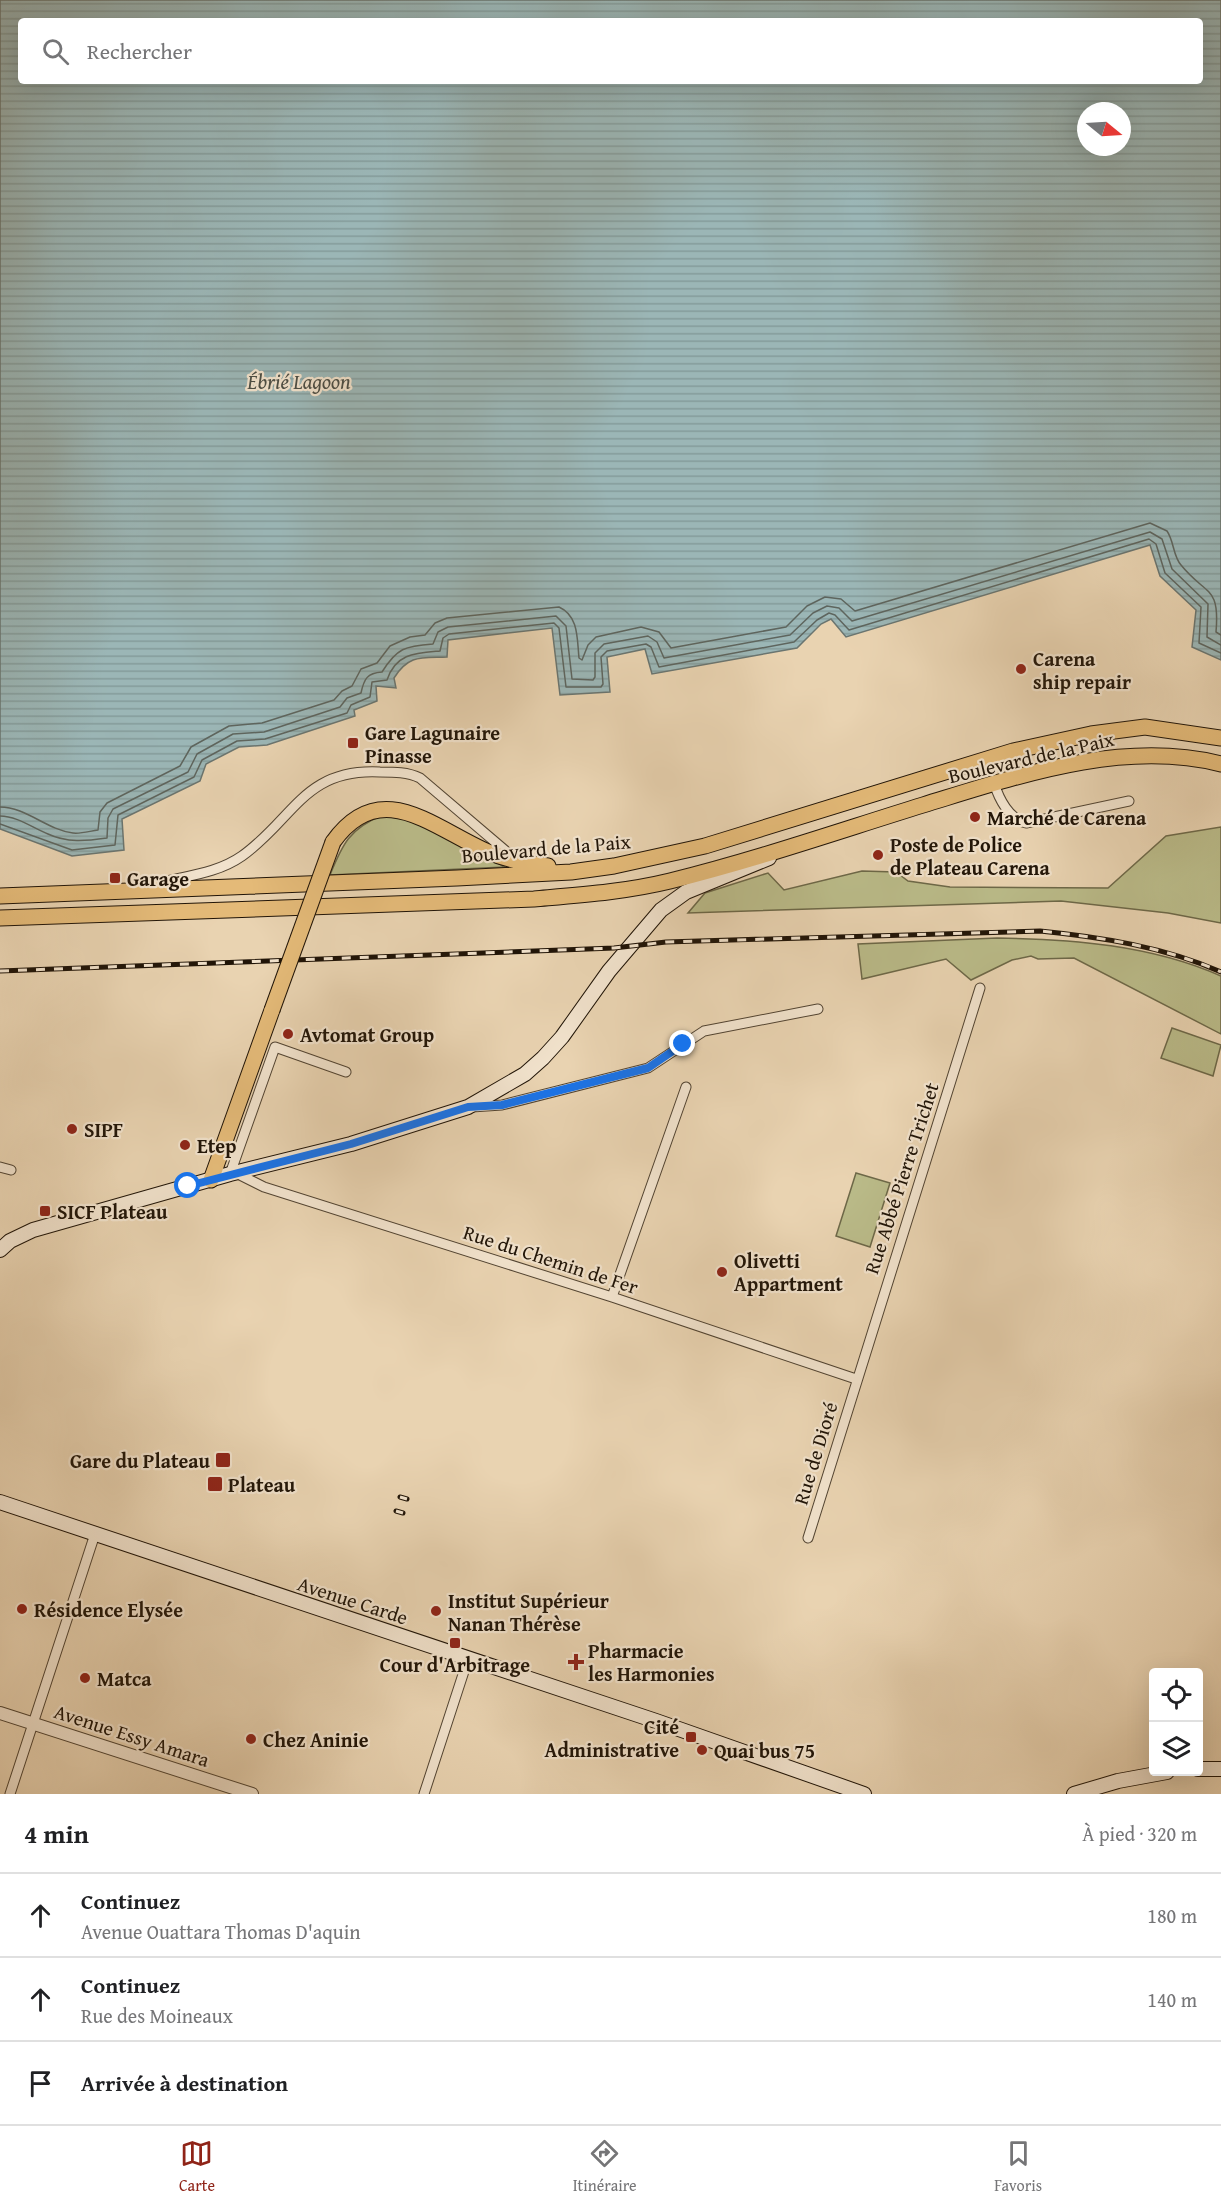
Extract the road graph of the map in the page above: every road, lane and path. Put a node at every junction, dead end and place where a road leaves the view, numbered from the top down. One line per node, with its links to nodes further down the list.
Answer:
1 (1221, 738): 7 (main road, Boulevard de la Paix)
2 (1221, 764): 3 (main road, Boulevard de la Paix)
3 (994, 783): 4 (street); 5 (main road, Boulevard de la Paix)
4 (1129, 801)
5 (779, 849): 10 (main road, Boulevard de la Paix); 15 (main road)
6 (518, 862): 7 (main road); 8 (street); 19 (main road, bridge)
7 (571, 872): 8 (main road, Boulevard de la Paix)
8 (141, 888): 9 (main road, Boulevard de la Paix)
9 (0, 896)
10 (0, 918)
11 (980, 988): 22 (street, Rue Abbé Pierre Trichet)
12 (818, 1009): 15 (street)
13 (346, 1072): 18 (street)
14 (686, 1087): 21 (street)
15 (468, 1107): 18 (main road)
16 (0, 1167): 17 (street)
17 (11, 1170)
18 (233, 1174): 19 (main road); 21 (street, Rue du Chemin de Fer)
19 (211, 1180): 20 (main road)
20 (0, 1250)
21 (612, 1297): 22 (street, Rue du Chemin de Fer)
22 (856, 1379): 25 (street, Rue de Dioré)
23 (0, 1502): 24 (main road, Avenue Carde)
24 (94, 1534): 26 (main road, Avenue Carde); 28 (street)
25 (808, 1538)
26 (468, 1659): 32 (main road, Avenue Carde); 35 (street)
27 (0, 1713): 28 (street, Avenue Essy Amara)
28 (33, 1724): 33 (street); 34 (street, Avenue Essy Amara)
29 (1203, 1769): 30 (main road)
30 (1221, 1770)
31 (1149, 1775): 37 (main road)
32 (838, 1790): 36 (main road, Avenue Carde)
33 (10, 1794)
34 (252, 1794)
35 (424, 1794)
36 (864, 1794)
37 (1074, 1794)

